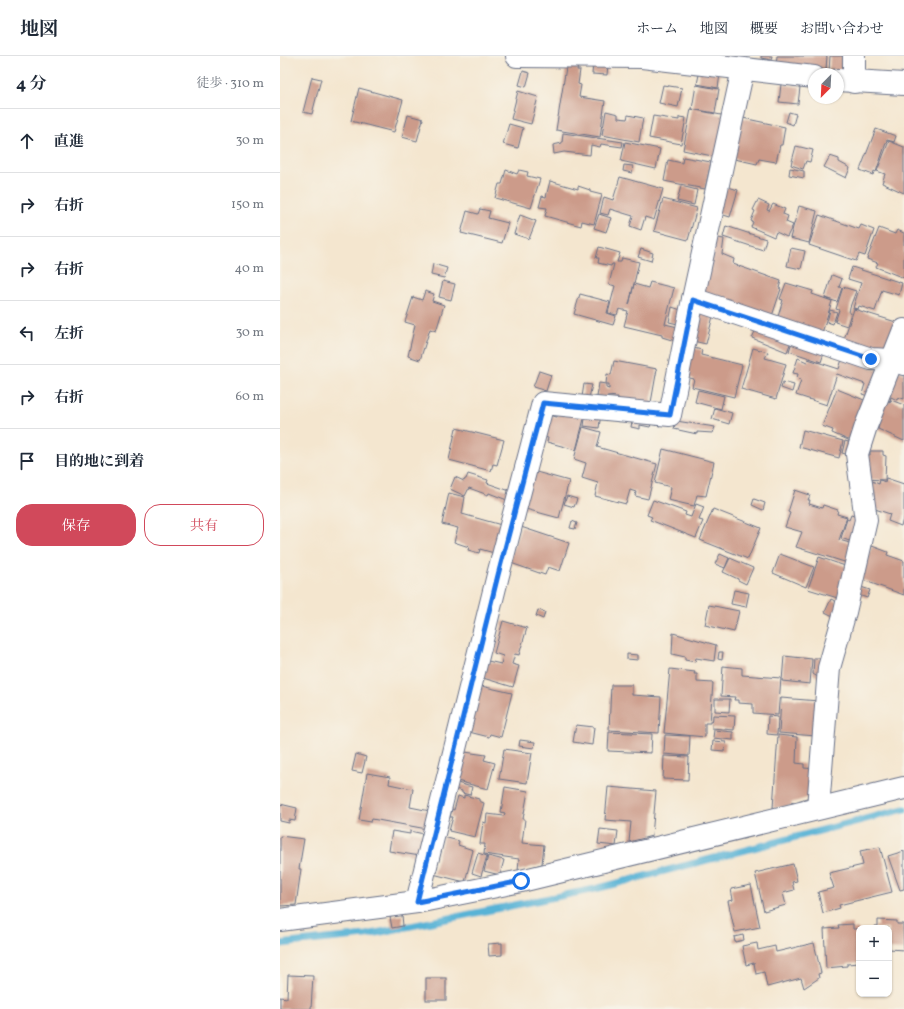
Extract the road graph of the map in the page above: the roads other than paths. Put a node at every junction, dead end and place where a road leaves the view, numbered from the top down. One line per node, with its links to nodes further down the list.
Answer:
1 (517, 56): 3 (street)
2 (854, 56): 5 (street)
3 (743, 69): 4 (street); 7 (street)
4 (808, 76)
5 (846, 81): 6 (street)
6 (904, 84)
7 (693, 300): 9 (street); 12 (street)
8 (904, 330): 9 (street)
9 (898, 362): 11 (street)
10 (904, 788): 11 (street)
11 (818, 808): 12 (street)
12 (417, 902): 13 (street)
13 (280, 920)

